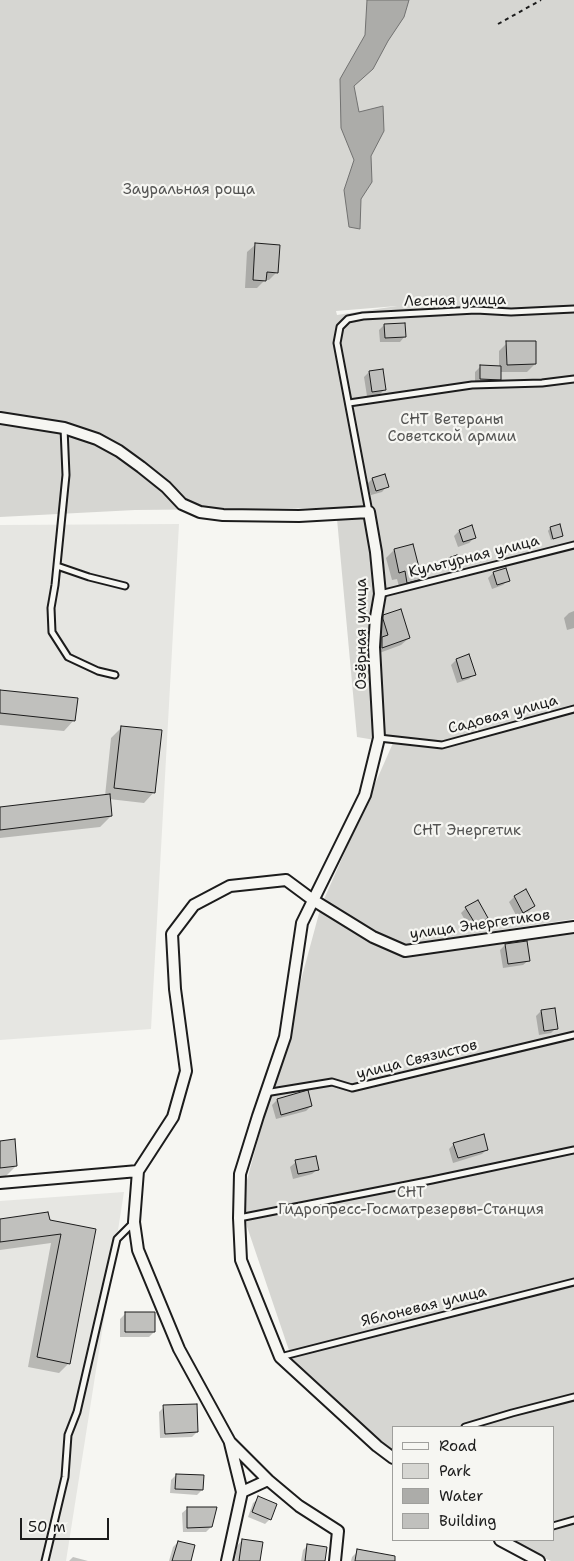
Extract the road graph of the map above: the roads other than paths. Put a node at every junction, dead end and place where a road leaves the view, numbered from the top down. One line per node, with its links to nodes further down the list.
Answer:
1 (574, 309): 2 (lane, Лесная улица)
2 (340, 327): 4 (lane, Озёрная улица)
3 (574, 379): 4 (lane)
4 (349, 403): 7 (lane, Озёрная улица)
5 (0, 418): 6 (street)
6 (64, 428): 7 (street); 9 (lane)
7 (369, 512): 11 (street, Озёрная улица)
8 (574, 545): 11 (lane, Культурная улица)
9 (57, 566): 10 (lane); 12 (lane)
10 (125, 586)
11 (380, 594): 14 (street, Озёрная улица)
12 (115, 675)
13 (574, 709): 14 (lane, Садовая улица)
14 (379, 738): 15 (street, Озёрная улица)
15 (313, 900): 16 (street, улица Энергетиков); 18 (street, Озёрная улица); 20 (street, улица Энергетиков)
16 (574, 927)
17 (574, 1035): 18 (lane, улица Связистов)
18 (266, 1092): 22 (street, Озёрная улица)
19 (574, 1150): 22 (lane)
20 (138, 1171): 21 (street); 23 (street)
21 (0, 1183)
22 (239, 1218): 25 (street, Озёрная улица)
23 (134, 1222): 28 (street); 35 (lane)
24 (574, 1282): 25 (lane, Яблоневая улица)
25 (280, 1357): 29 (street)
26 (574, 1396): 27 (lane)
27 (468, 1426)
28 (230, 1442): 30 (street); 31 (street)
29 (390, 1453)
30 (268, 1480): 31 (street); 37 (street)
31 (242, 1492): 36 (street)
32 (574, 1520): 33 (lane)
33 (554, 1526)
34 (504, 1541): 38 (street)
35 (45, 1561)
36 (227, 1561)
37 (335, 1561)
38 (539, 1561)

